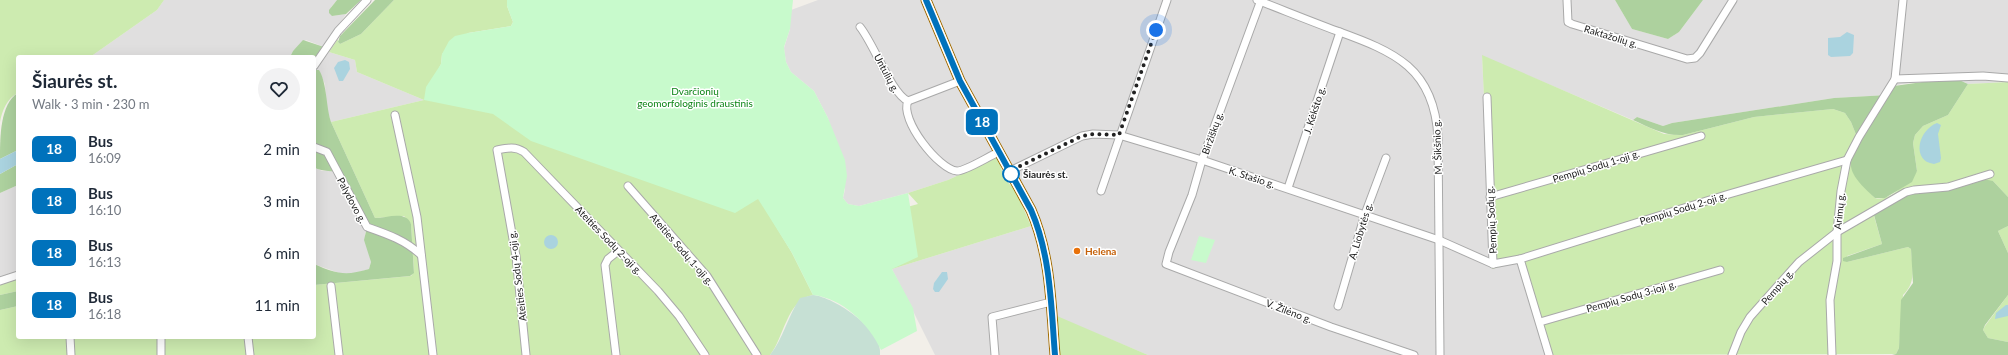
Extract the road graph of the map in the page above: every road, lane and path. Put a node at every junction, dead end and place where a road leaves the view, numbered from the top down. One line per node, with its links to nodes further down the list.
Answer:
1 (367, 0): 10 (street)
2 (926, 0): 13 (main road)
3 (1167, 0): 17 (street)
4 (1567, 0): 5 (street, Raktažolių g.)
5 (1733, 0)
6 (1903, 0): 12 (street, Arimų g.)
7 (1259, 1): 9 (street, M. Šikšnio g.); 23 (street, Biržiškų g.)
8 (860, 27): 15 (street, Untulių g.)
9 (1340, 32): 28 (street, J. Kėkšto g.); 33 (street, M. Šikšnio g.)
10 (316, 63)
11 (2008, 78): 12 (street)
12 (1895, 79): 24 (street, Arimų g.)
13 (960, 81): 15 (street); 21 (main road)
14 (1487, 97): 30 (street, Pempių Sodų g.)
15 (908, 101): 21 (street, Untulių g.)
16 (395, 115): 35 (street)
17 (1119, 135): 23 (street, K. Stašio g.); 25 (street, K. Stašio g.); 29 (street)
18 (1701, 136): 30 (street, Pempių Sodų 1-oji g.)
19 (316, 148): 35 (street, Palydovo g.)
20 (497, 150): 34 (street, Ateities Sodų 2-oji g.); 54 (street, Ateities Sodų 4-oji g.)
21 (999, 152): 25 (main road)
22 (1386, 158): 31 (street, A. Liobytės g.)
23 (1202, 160): 28 (street, K. Stašio g.); 37 (street, Biržiškų g.)
24 (1847, 160): 32 (street, Arimų g.); 36 (street, Pempių Sodų 2-oji g.)
25 (1010, 171): 43 (main road)
26 (1990, 174): 32 (street, Pempių g.)
27 (628, 186): 57 (street, Ateities Sodų 1-oji g.)
28 (1288, 188): 31 (street, K. Stašio g.)
29 (1101, 191)
30 (1490, 197): 38 (street, Pempių Sodų g.)
31 (1364, 214): 33 (street, K. Stašio g.); 44 (street, A. Liobytės g.)
32 (1837, 232): 63 (street, Pempių g.); 64 (street, Arimų g.)
33 (1439, 240): 38 (street, K. Stašio g.); 61 (street, M. Šikšnio g.)
34 (618, 251): 55 (street); 56 (street, Ateities Sodų 2-oji g.)
35 (421, 255): 53 (street)
36 (1520, 259): 38 (street, Pempių Sodų g.); 45 (street)
37 (1166, 264): 60 (street, V. Žilėno g.)
38 (1493, 264)
39 (1720, 270): 45 (street, Pempių Sodų 3-ioji g.)
40 (16, 276): 41 (street)
41 (0, 281)
42 (330, 286): 52 (street)
43 (1051, 302): 58 (street); 59 (main road)
44 (1338, 306)
45 (1540, 322): 62 (street)
46 (70, 339): 49 (street)
47 (161, 339): 50 (street)
48 (248, 339): 51 (street)
49 (72, 355)
50 (161, 355)
51 (250, 355)
52 (339, 355)
53 (433, 355)
54 (526, 355)
55 (616, 355)
56 (705, 355)
57 (757, 355)
58 (995, 355)
59 (1055, 355)
60 (1414, 355)
61 (1440, 355)
62 (1549, 355)
63 (1732, 355)
64 (1832, 355)

